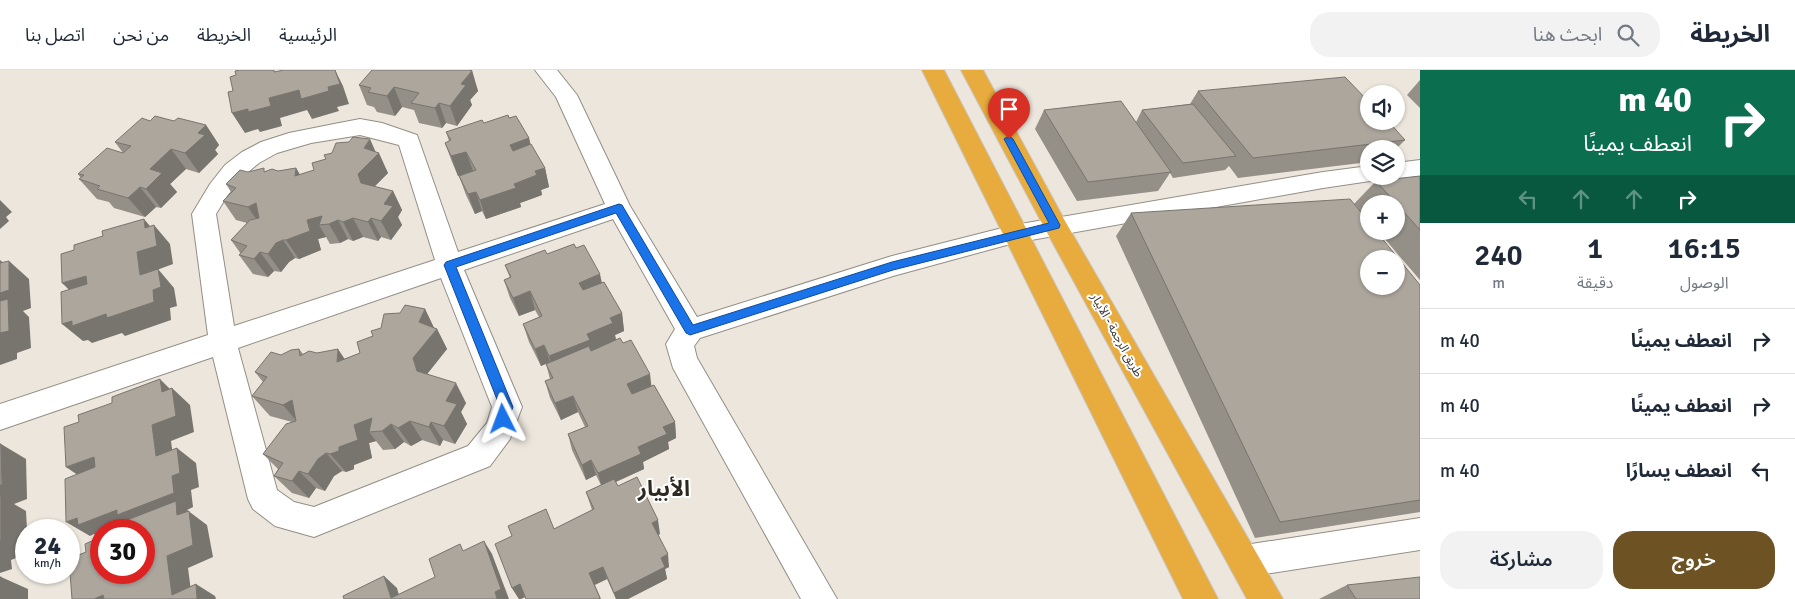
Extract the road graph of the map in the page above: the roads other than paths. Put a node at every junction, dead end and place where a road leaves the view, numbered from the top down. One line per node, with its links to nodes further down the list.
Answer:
1 (546, 70): 9 (street)
2 (933, 70): 11 (highway)
3 (972, 70): 10 (highway, طريق الرجمة - الأبيار)
4 (1420, 168): 5 (street)
5 (1405, 170)
6 (1360, 175): 7 (street)
7 (1323, 180): 8 (street); 10 (street)
8 (1342, 202)
9 (619, 208): 12 (street); 13 (street)
10 (1055, 225): 11 (street); 17 (highway, طريق الرجمة - الأبيار)
11 (1014, 234): 13 (street); 19 (highway)
12 (449, 265): 14 (street); 14 (street); 14 (street)
13 (690, 330): 18 (street)
14 (223, 342): 15 (street)
15 (0, 417)
16 (1420, 534): 17 (street)
17 (1245, 561): 20 (highway, طريق الرجمة - الأبيار)
18 (820, 599)
19 (1201, 599)
20 (1266, 599)

